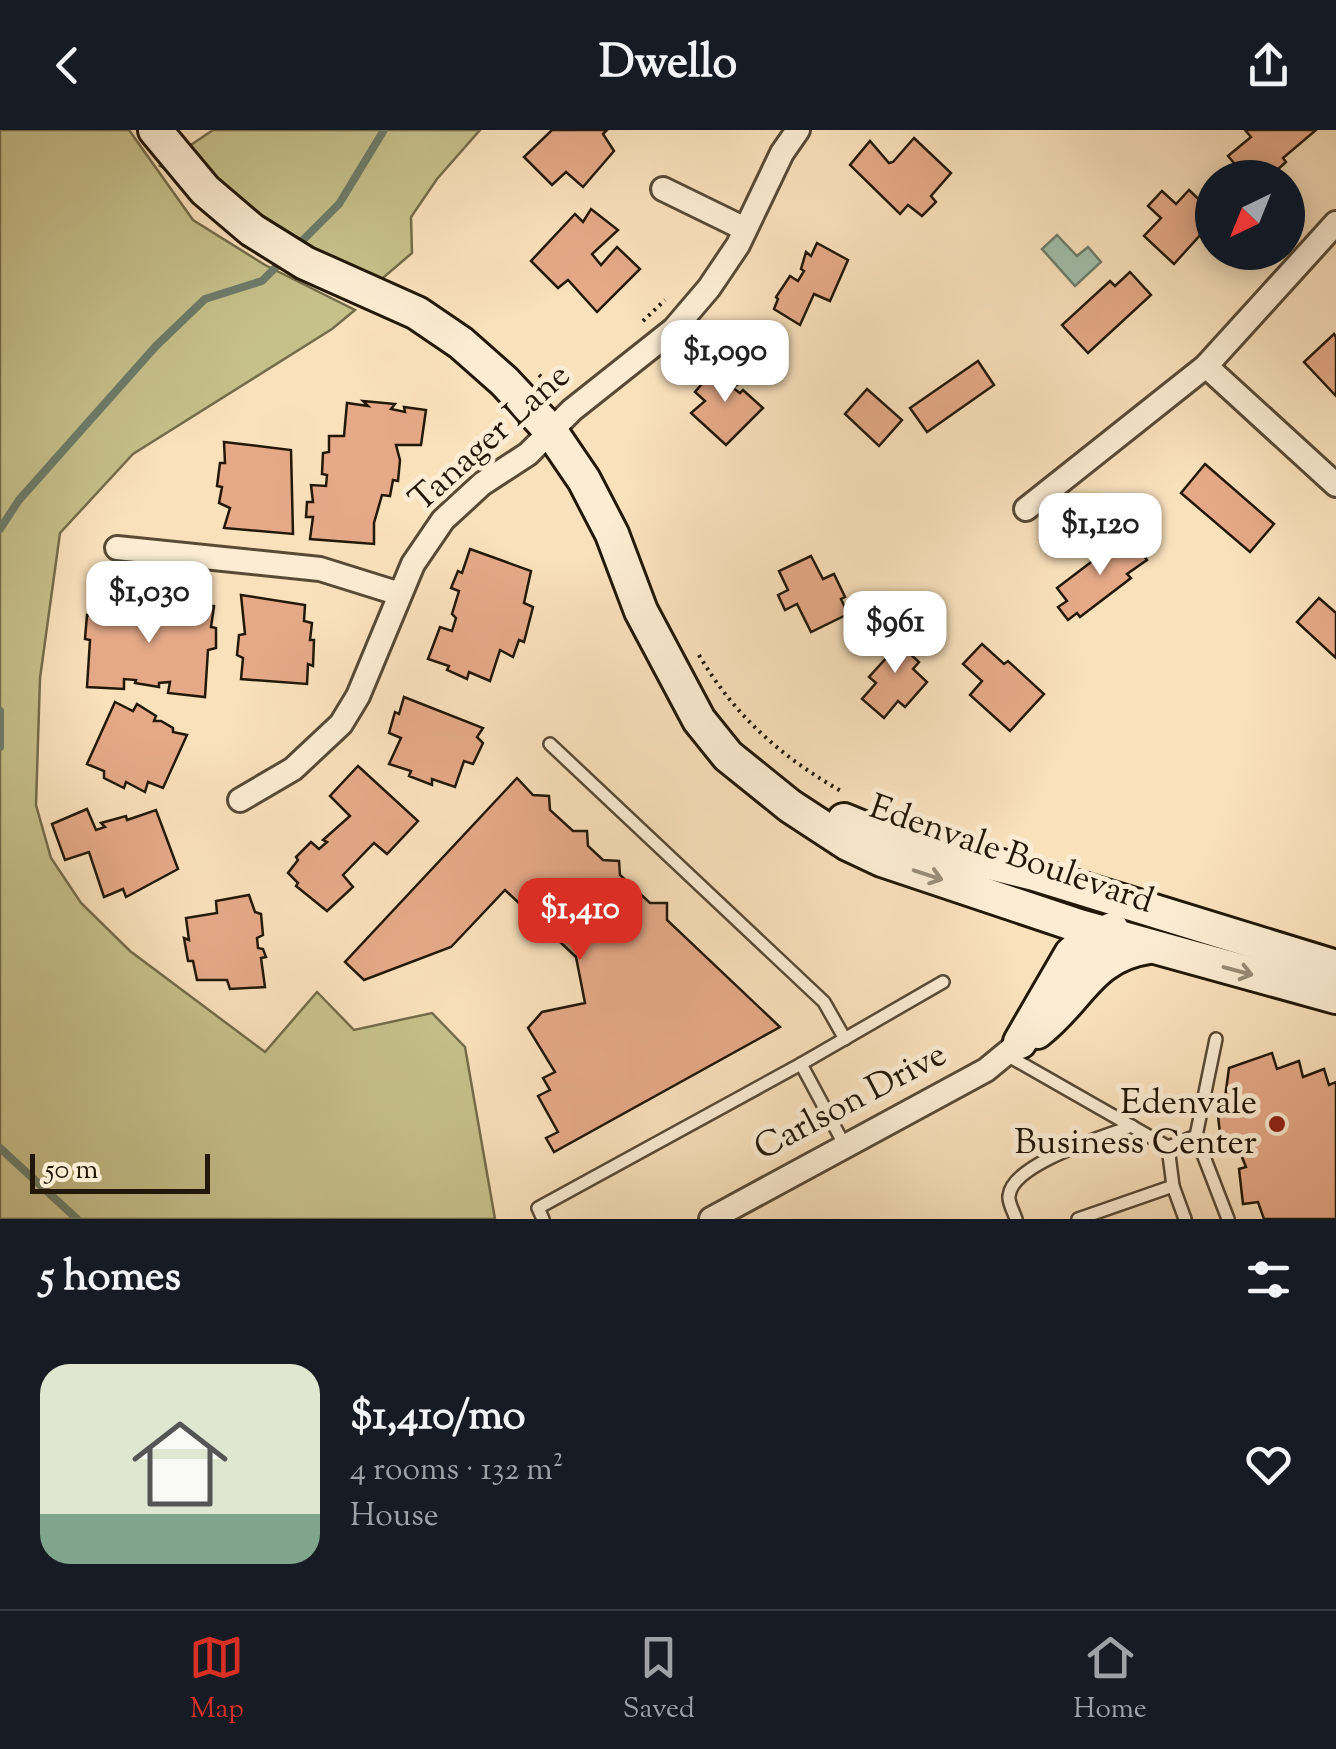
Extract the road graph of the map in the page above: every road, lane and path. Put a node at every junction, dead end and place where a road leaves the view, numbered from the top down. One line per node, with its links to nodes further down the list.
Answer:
1 (154, 130): 10 (street, Edenvale Boulevard)
2 (798, 130): 5 (street, Tanager Lane)
3 (663, 189): 5 (street)
4 (1336, 223): 8 (street)
5 (745, 229): 10 (street, Tanager Lane)
6 (669, 297): 7 (path)
7 (641, 323)
8 (1206, 366): 11 (street); 12 (street)
9 (570, 381): 10 (path)
10 (561, 420): 14 (street, Tanager Lane); 15 (street, Edenvale Boulevard)
11 (1336, 485)
12 (1026, 510)
13 (116, 548): 14 (street)
14 (400, 594): 18 (street, Tanager Lane)
15 (681, 656): 17 (path); 19 (street, Edenvale Boulevard); 20 (street, Edenvale Boulevard, one-way to 20)
16 (550, 744): 25 (lane)
17 (856, 797)
18 (240, 800)
19 (1169, 916): 20 (street); 22 (street, Edenvale Boulevard)
20 (1102, 933): 21 (street, Edenvale Boulevard); 27 (street)
21 (1149, 947): 24 (street, Edenvale Boulevard, one-way to 24); 27 (street)
22 (1336, 967)
23 (944, 982): 25 (lane)
24 (1336, 997)
25 (845, 1038): 28 (lane)
26 (1216, 1040): 30 (lane)
27 (1013, 1048): 29 (lane); 31 (street, Carlson Drive)
28 (801, 1064): 31 (lane); 34 (lane)
29 (1132, 1126): 32 (lane); 36 (lane)
30 (1196, 1136): 32 (lane); 39 (lane)
31 (845, 1146): 35 (street, Carlson Drive)
32 (1168, 1146): 33 (lane)
33 (1173, 1186): 37 (lane); 38 (lane)
34 (543, 1219)
35 (711, 1219)
36 (1016, 1219)
37 (1078, 1219)
38 (1185, 1219)
39 (1228, 1219)

